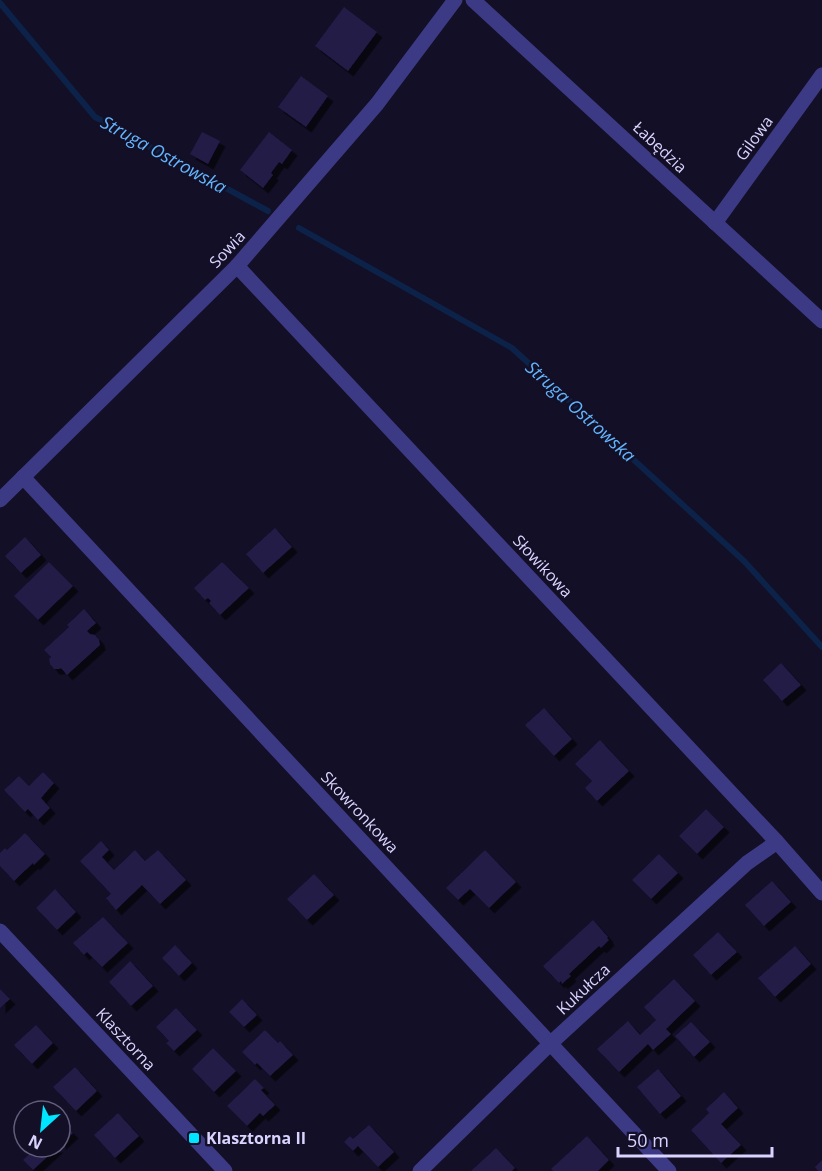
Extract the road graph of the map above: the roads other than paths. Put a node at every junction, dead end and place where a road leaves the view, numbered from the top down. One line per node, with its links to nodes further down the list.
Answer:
1 (455, 0): 5 (street, Sowia)
2 (473, 0): 4 (street, Łabędzia)
3 (822, 75): 4 (street, Gilowa)
4 (715, 223): 6 (street, Łabędzia)
5 (237, 266): 7 (street, Sowia); 9 (street, Słowikowa)
6 (822, 321)
7 (23, 477): 8 (street, Sowia); 12 (street, Skowronkowa)
8 (0, 500)
9 (777, 842): 10 (street, Słowikowa); 12 (street, Kukułcza)
10 (822, 893)
11 (0, 931): 13 (street, Klasztorna)
12 (551, 1043): 14 (street, Kukułcza); 15 (street, Skowronkowa)
13 (225, 1171)
14 (420, 1171)
15 (669, 1171)

